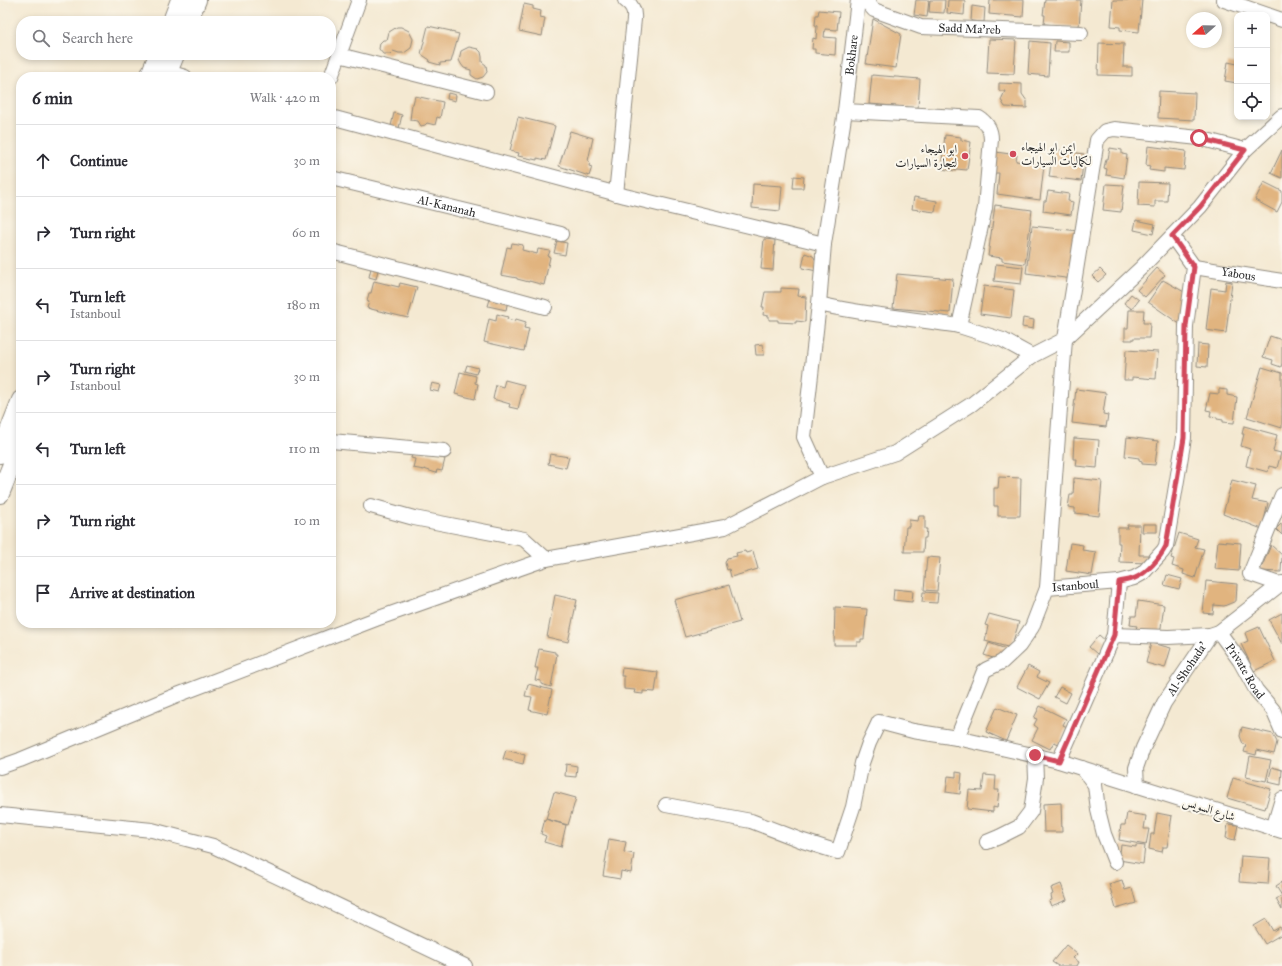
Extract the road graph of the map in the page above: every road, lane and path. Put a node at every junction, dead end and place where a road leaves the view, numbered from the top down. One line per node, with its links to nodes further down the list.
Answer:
1 (180, 0): 8 (main road)
2 (197, 0): 9 (main road)
3 (359, 0): 12 (street)
4 (625, 0): 24 (street)
5 (858, 0): 19 (street, Bokhare)
6 (865, 0): 11 (street, Sadd Ma'reb)
7 (1224, 0): 10 (street)
8 (174, 16)
9 (190, 16)
10 (1282, 20)
11 (1081, 33)
12 (339, 55): 17 (street); 18 (street)
13 (156, 60): 15 (main road)
14 (172, 60): 16 (main road)
15 (151, 72)
16 (167, 72)
17 (333, 72)
18 (486, 92)
19 (845, 111): 27 (street, Bokhare); 33 (street)
20 (1282, 116): 22 (street)
21 (336, 118): 24 (street)
22 (1245, 150): 26 (street); 34 (street)
23 (336, 179): 25 (street, Al-Kananah)
24 (616, 194): 27 (street)
25 (561, 234)
26 (1172, 236): 29 (street); 34 (street)
27 (824, 244): 31 (street, Bokhare)
28 (336, 252): 32 (street)
29 (1194, 267): 30 (street, Yabous); 46 (street, Istanboul)
30 (1282, 282)
31 (819, 304): 33 (street); 41 (street, Bokhare)
32 (545, 307)
33 (959, 326): 35 (street)
34 (1064, 339): 35 (street); 48 (street)
35 (1032, 356): 41 (street)
36 (16, 413): 39 (main road)
37 (336, 441): 38 (street)
38 (444, 451)
39 (0, 454)
40 (16, 454): 42 (main road)
41 (822, 477): 45 (street)
42 (0, 494)
43 (1282, 495): 47 (street)
44 (371, 506): 45 (street)
45 (546, 559): 55 (street)
46 (1119, 582): 48 (street, Istanboul); 50 (street)
47 (1282, 584): 49 (street, Al-Shohada')
48 (1047, 588): 52 (street, Istanboul)
49 (1215, 634): 50 (street); 51 (street, Private Road); 57 (street, Al-Shohada')
50 (1114, 635): 54 (street)
51 (1282, 731)
52 (957, 738): 53 (street, شارع السويس); 59 (street, شارع السويس)
53 (1035, 755): 54 (street, شارع السويس); 62 (street)
54 (1059, 761): 56 (street, شارع السويس)
55 (0, 767)
56 (1082, 768): 57 (street, شارع السويس); 63 (street)
57 (1137, 786): 61 (street, شارع السويس)
58 (1282, 800): 61 (street)
59 (666, 805)
60 (0, 815): 64 (street)
61 (1277, 830)
62 (987, 842)
63 (1115, 862)
64 (465, 966)

